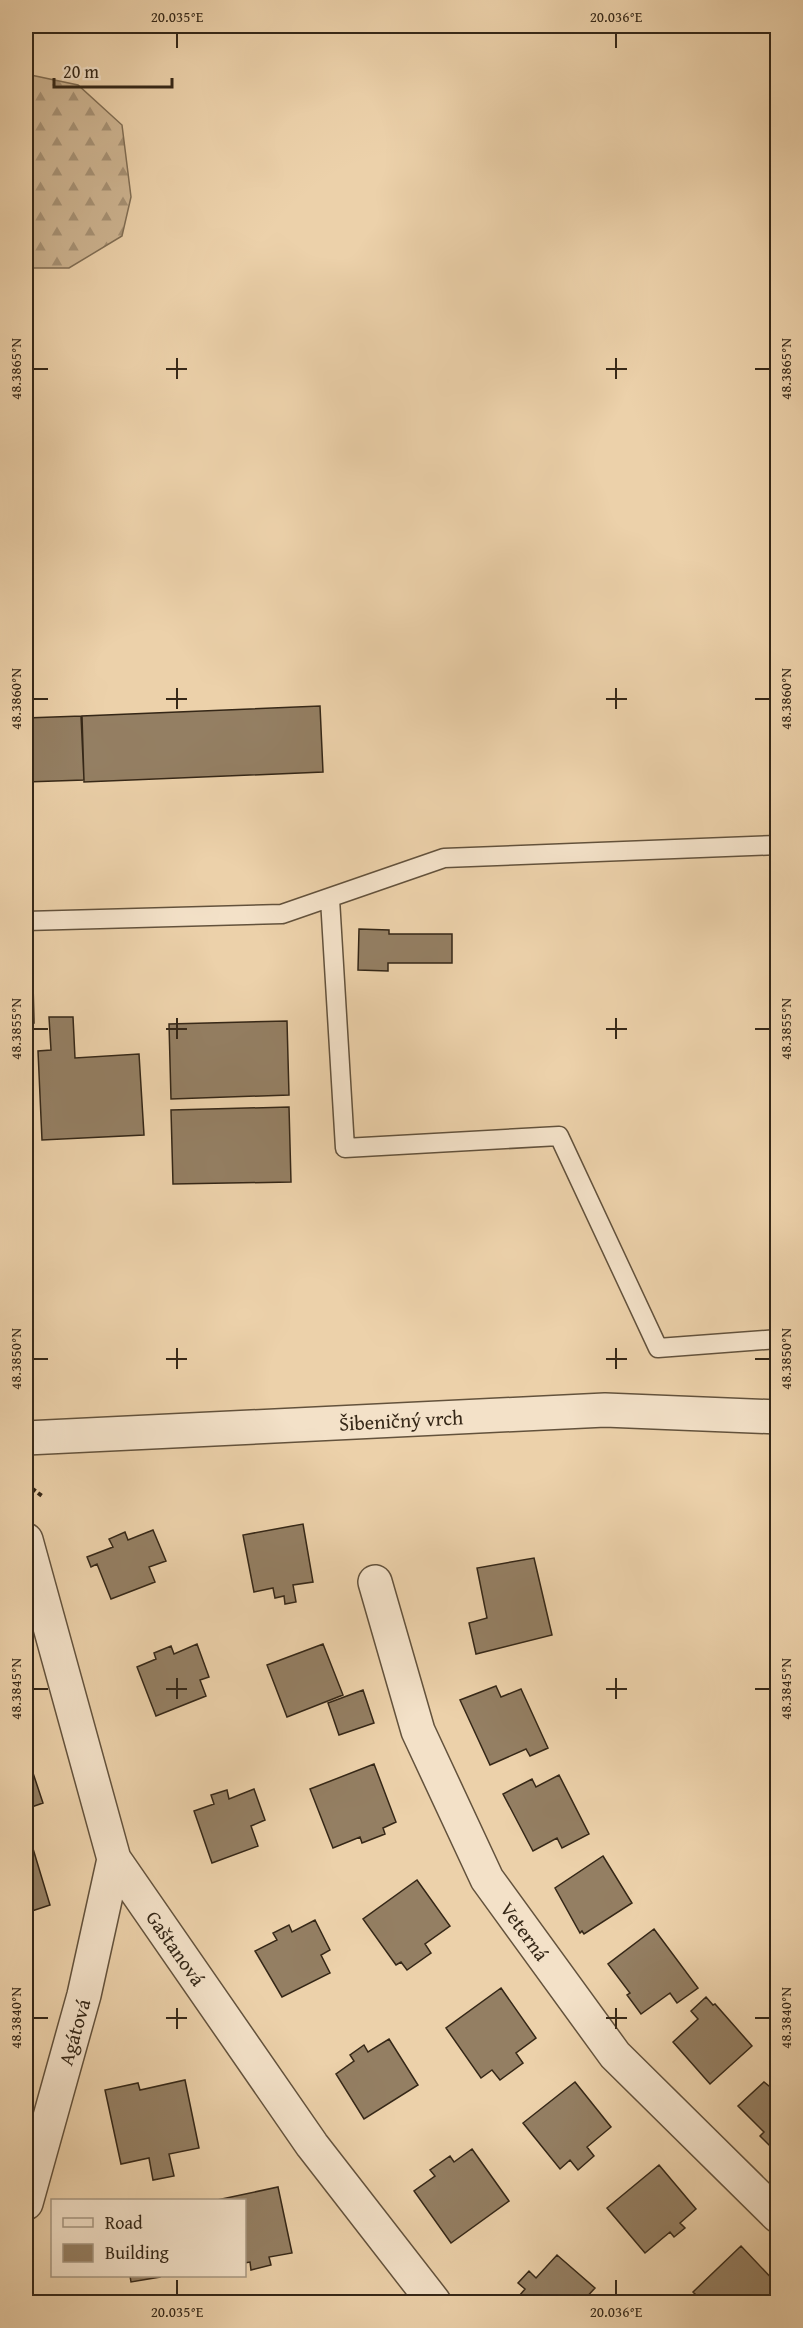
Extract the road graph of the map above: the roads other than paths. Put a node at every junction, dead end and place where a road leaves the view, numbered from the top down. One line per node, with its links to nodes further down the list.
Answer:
1 (777, 845): 2 (lane)
2 (330, 899): 3 (lane); 4 (lane)
3 (26, 921)
4 (777, 1339)
5 (777, 1417): 6 (street, Šibeničný vrch)
6 (26, 1438)
7 (26, 1540): 9 (street, Gaštanová)
8 (375, 1582): 11 (street, Veterná)
9 (114, 1859): 10 (street, Agátová); 12 (street, Gaštanová)
10 (26, 2203)
11 (777, 2216)
12 (434, 2302)

